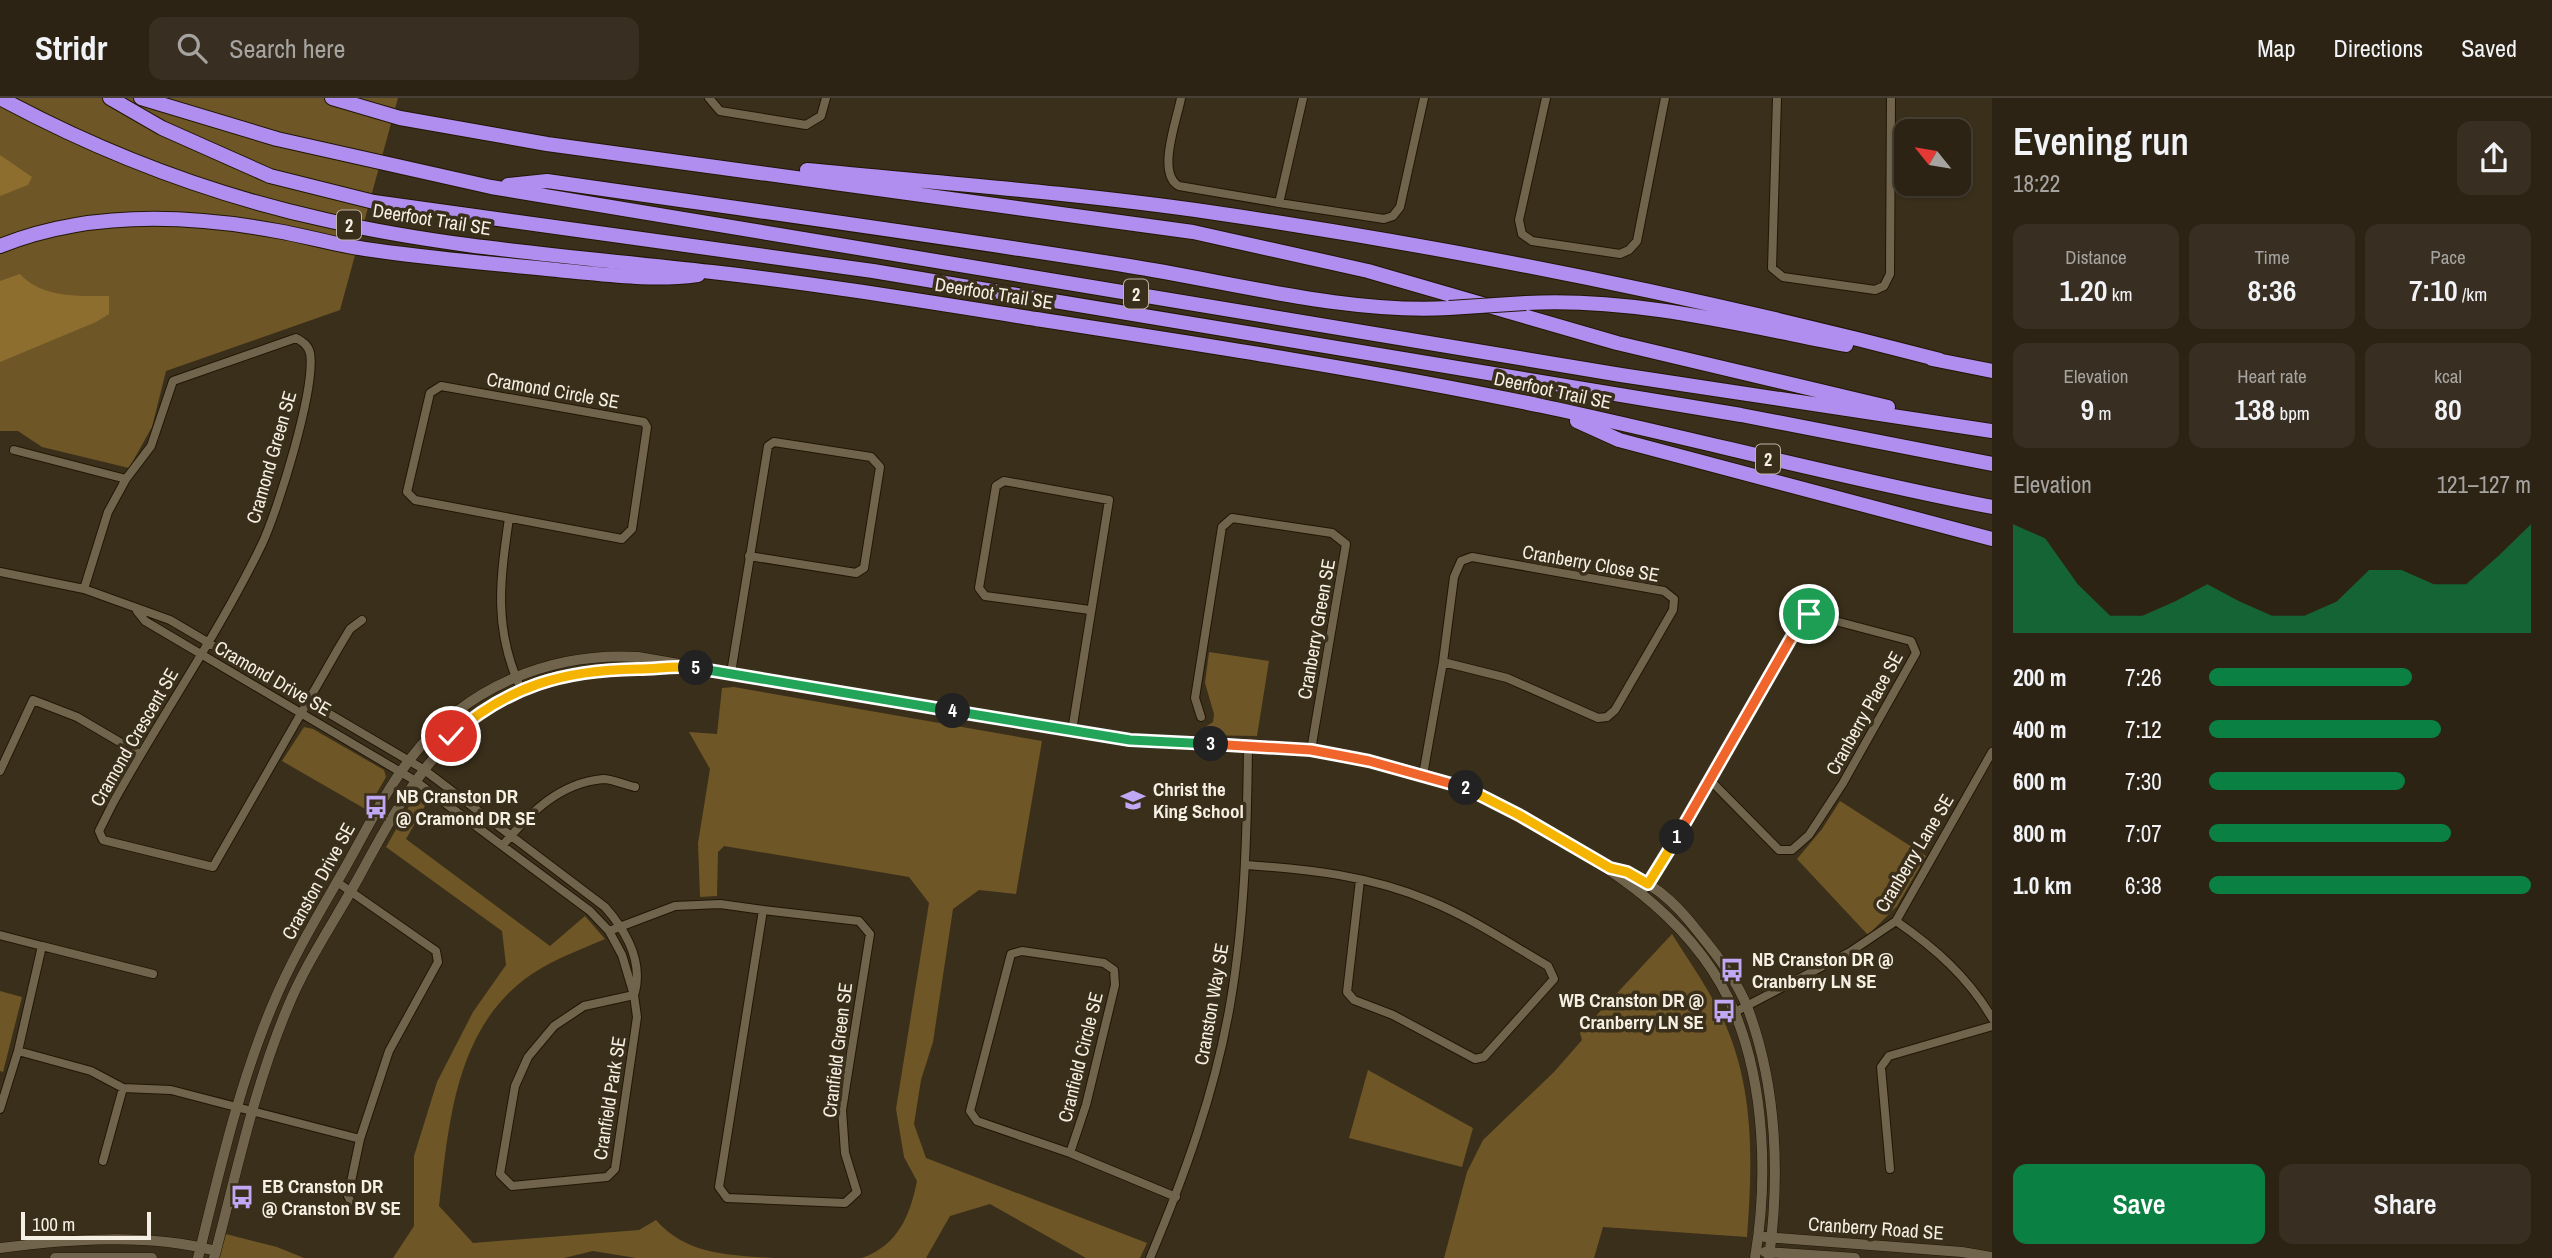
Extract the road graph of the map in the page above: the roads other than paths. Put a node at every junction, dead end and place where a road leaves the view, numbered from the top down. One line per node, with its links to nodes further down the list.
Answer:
1 (0, 98): 18 (highway, Deerfoot Trail SE / 2)
2 (110, 98): 24 (highway)
3 (141, 98): 15 (highway, Deerfoot Trail SE / 2)
4 (332, 98): 14 (highway)
5 (709, 98): 6 (street)
6 (826, 98)
7 (1181, 98): 16 (street)
8 (1303, 98): 16 (street)
9 (1424, 98): 16 (street)
10 (1546, 98): 11 (street)
11 (1665, 98)
12 (1777, 98): 13 (street)
13 (1891, 98)
14 (712, 165): 19 (highway); 22 (highway)
15 (491, 187): 19 (highway, bridge); 22 (highway, Deerfoot Trail SE / 2)
16 (1279, 203)
17 (0, 246): 18 (highway)
18 (719, 272): 21 (highway, Deerfoot Trail SE / 2)
19 (1940, 360): 20 (highway)
20 (1992, 371)
21 (1544, 406): 26 (highway, Deerfoot Trail SE / 2); 28 (highway)
22 (1990, 431)
23 (14, 450): 25 (street)
24 (1992, 464)
25 (126, 479): 31 (street, Cramond Green SE); 35 (street, Cramond Green SE)
26 (1992, 507)
27 (509, 518): 27 (street, Cramond Circle SE); 40 (street)
28 (1992, 538)
29 (749, 556): 29 (street); 39 (street)
30 (0, 572): 31 (street)
31 (84, 589): 33 (street)
32 (1090, 610): 32 (street); 45 (street)
33 (137, 611): 35 (street); 36 (street)
34 (362, 620): 42 (street)
35 (206, 642): 36 (street, Cramond Drive SE); 42 (street, Cramond Drive SE)
36 (199, 653): 43 (street, Cramond Drive SE); 49 (street, Cramond Crescent SE)
37 (1443, 662): 37 (street, Cranberry Close SE); 54 (street, Cranberry Close SE)
38 (671, 664): 39 (street, Cranston Drive SE); 40 (street, Cranston Drive SE); 41 (street, Cranston Drive SE)
39 (731, 673): 45 (street, Cranston Drive SE)
40 (515, 676): 41 (street); 50 (street, Cranston Drive SE)
41 (521, 689): 51 (street, Cranston Drive SE)
42 (307, 701): 43 (street); 50 (street, Cramond Drive SE)
43 (301, 713): 49 (street, Cramond Crescent SE); 53 (street, Cramond Drive SE)
44 (1201, 717): 47 (street, Cranberry Green SE)
45 (1072, 731): 46 (street, Cranston Drive SE)
46 (1248, 746): 47 (street, Cranston Drive SE); 60 (street, Cranston Way SE)
47 (1311, 750): 54 (street, Cranston Drive SE)
48 (1992, 752): 66 (street, Cranberry Lane SE)
49 (140, 754): 52 (street)
50 (409, 761): 51 (street, Cramond Drive SE); 53 (street, Cranston Drive SE)
51 (422, 769): 55 (street, Cranston Drive SE); 58 (street, Cranfield Park SE)
52 (0, 771)
53 (401, 772): 55 (street, Cramond Drive SE); 62 (street, Cranston Drive SE)
54 (1423, 775): 63 (street, Cranston Drive SE)
55 (414, 780): 59 (street, Cranfield Park SE); 64 (street, Cranston Drive SE)
56 (1710, 780): 56 (street, Cranberry Place SE); 63 (street, Cranberry Place SE)
57 (635, 787): 58 (street)
58 (512, 835): 59 (street); 67 (street, Cranfield Park SE)
59 (503, 845): 68 (street, Cranfield Park SE)
60 (1246, 865): 61 (street); 86 (street, Cranston Way SE)
61 (1360, 880): 61 (street)
62 (337, 882): 64 (street); 79 (street, Cranston Drive SE)
63 (1645, 888): 73 (street, Cranston Drive SE); 74 (street, Cranston Drive SE)
64 (352, 890): 81 (street, Cranston Drive SE); 82 (street)
65 (763, 910): 65 (street, Cranfield Green SE); 67 (street, Cranfield Green SE)
66 (1896, 921): 73 (street, Cranberry Lane SE); 75 (street)
67 (622, 926): 68 (street, Cranfield Green SE); 72 (street, Cranfield Park SE)
68 (609, 931): 72 (street, Cranfield Park SE)
69 (0, 935): 70 (street)
70 (42, 946): 71 (street); 77 (street)
71 (153, 974)
72 (634, 995): 72 (street, Cranfield Park SE)
73 (1748, 1007): 74 (street, Cranberry Lane SE); 89 (street, Cranston Drive SE)
74 (1735, 1012): 88 (street, Cranston Drive SE)
75 (1992, 1018)
76 (1992, 1026): 85 (street)
77 (18, 1051): 78 (street); 80 (street)
78 (123, 1088): 79 (street); 84 (street)
79 (239, 1106): 81 (street); 91 (street, Cranston Drive SE)
80 (0, 1109)
81 (254, 1109): 82 (street); 93 (street, Cranston Drive SE)
82 (360, 1139): 87 (street)
83 (1070, 1153): 83 (street, Cranfield Circle SE); 86 (street, Cranfield Circle SE)
84 (103, 1161)
85 (1890, 1169)
86 (1176, 1197): 98 (street, Cranston Way SE)
87 (355, 1210)
88 (1758, 1237): 89 (street, Cranberry Road SE); 92 (street, Cranston Drive SE)
89 (1771, 1238): 94 (street, Cranston Drive SE); 95 (street, Cranberry Road SE)
90 (0, 1248): 91 (street)
91 (200, 1253): 93 (street)
92 (1756, 1254): 94 (street, Cranberry Road SE)
93 (215, 1255)
94 (1769, 1255): 99 (street, Cranberry Road SE)
95 (1992, 1257)
96 (55, 1258): 97 (street)
97 (152, 1258)
98 (1150, 1258)
99 (1855, 1258)

